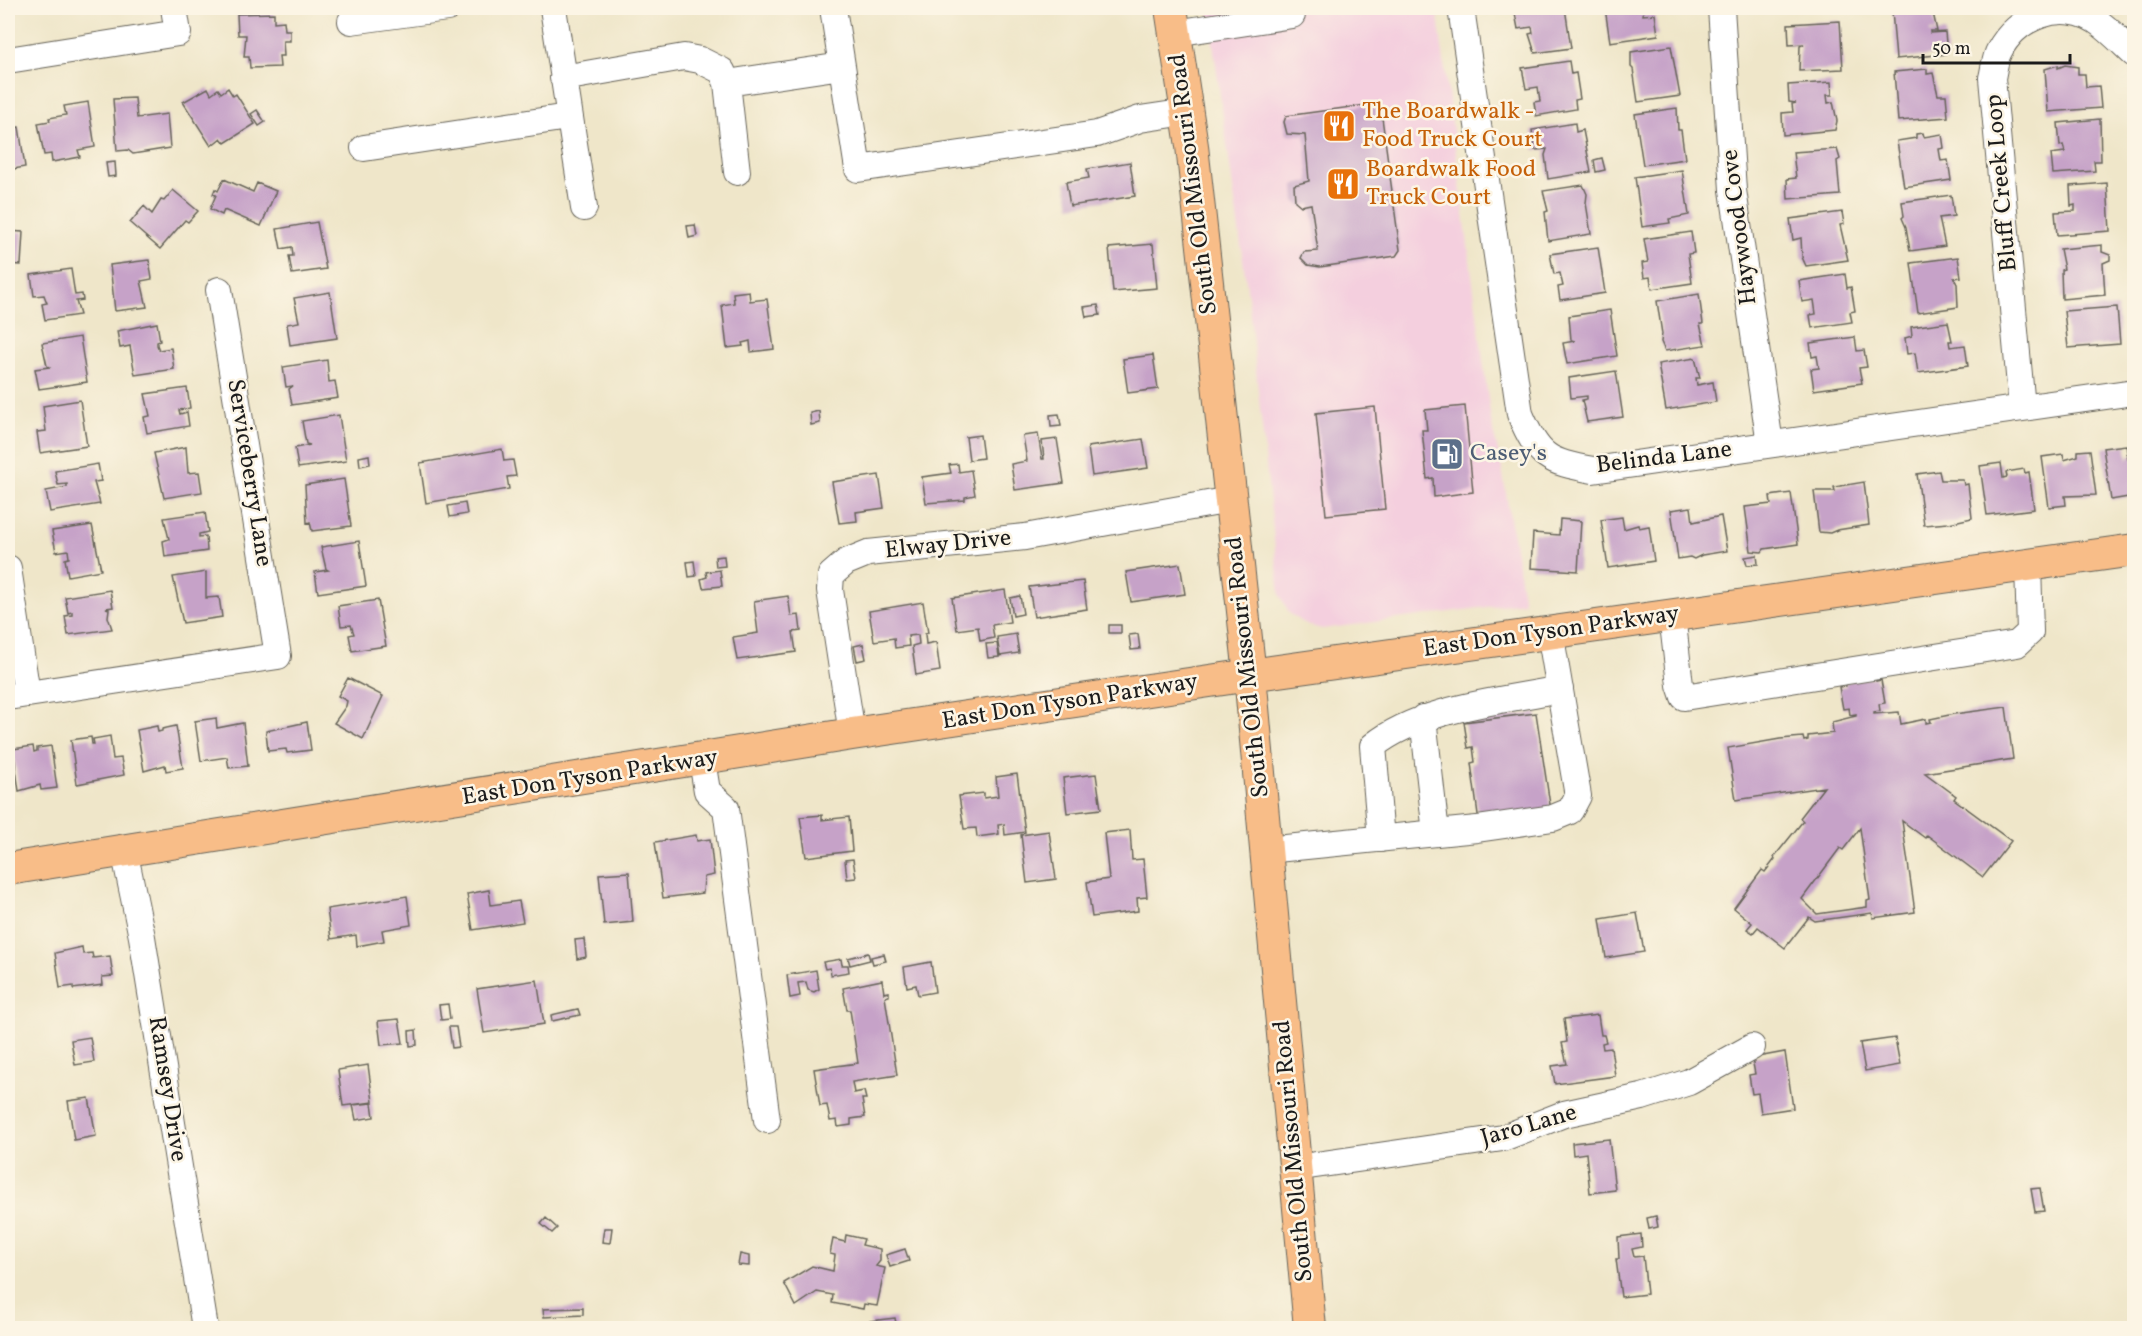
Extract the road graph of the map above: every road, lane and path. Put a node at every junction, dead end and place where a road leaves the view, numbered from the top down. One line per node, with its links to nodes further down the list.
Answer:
1 (174, 8): 12 (street)
2 (447, 8): 10 (street)
3 (553, 8): 14 (street)
4 (833, 8): 13 (street)
5 (1291, 8): 9 (street)
6 (1461, 8): 24 (street, Belinda Lane)
7 (1721, 8): 24 (street, Haywood Cove)
8 (2038, 10): 11 (street, Bluff Creek Loop); 23 (street, Bluff Creek Loop)
9 (1173, 20): 16 (main road, South Old Missouri Road)
10 (351, 21)
11 (2134, 54)
12 (8, 60)
13 (842, 66): 15 (street); 16 (street)
14 (563, 78): 15 (street); 17 (street)
15 (727, 83): 19 (street)
16 (1187, 112): 25 (main road, South Old Missouri Road)
17 (568, 117): 18 (street); 20 (street)
18 (364, 148)
19 (737, 172)
20 (584, 208)
21 (219, 290): 33 (street, Serviceberry Lane)
22 (2134, 392): 23 (street, Belinda Lane)
23 (2022, 408): 24 (street, Belinda Lane)
24 (1770, 444)
25 (1230, 500): 31 (main road, South Old Missouri Road); 35 (street, Elway Drive)
26 (2134, 550): 27 (main road, East Don Tyson Parkway)
27 (2028, 565): 29 (main road, East Don Tyson Parkway); 29 (street)
28 (8, 568): 33 (street)
29 (1672, 615): 30 (main road, East Don Tyson Parkway)
30 (1550, 632): 31 (main road, East Don Tyson Parkway); 32 (street)
31 (1250, 675): 35 (main road, East Don Tyson Parkway); 40 (main road, South Old Missouri Road)
32 (1560, 689): 34 (street); 37 (street)
33 (17, 696)
34 (1423, 718): 37 (street); 38 (street)
35 (852, 734): 36 (main road, East Don Tyson Parkway)
36 (702, 760): 39 (main road, East Don Tyson Parkway); 43 (street)
37 (1436, 833): 38 (street)
38 (1381, 839): 40 (street)
39 (124, 850): 41 (main road, East Don Tyson Parkway); 45 (street, Ramsey Drive)
40 (1266, 850): 44 (main road, South Old Missouri Road)
41 (8, 869)
42 (1752, 1047): 44 (street, Jaro Lane)
43 (767, 1119)
44 (1295, 1168): 46 (main road, South Old Missouri Road)
45 (205, 1329)
46 (1310, 1329)

